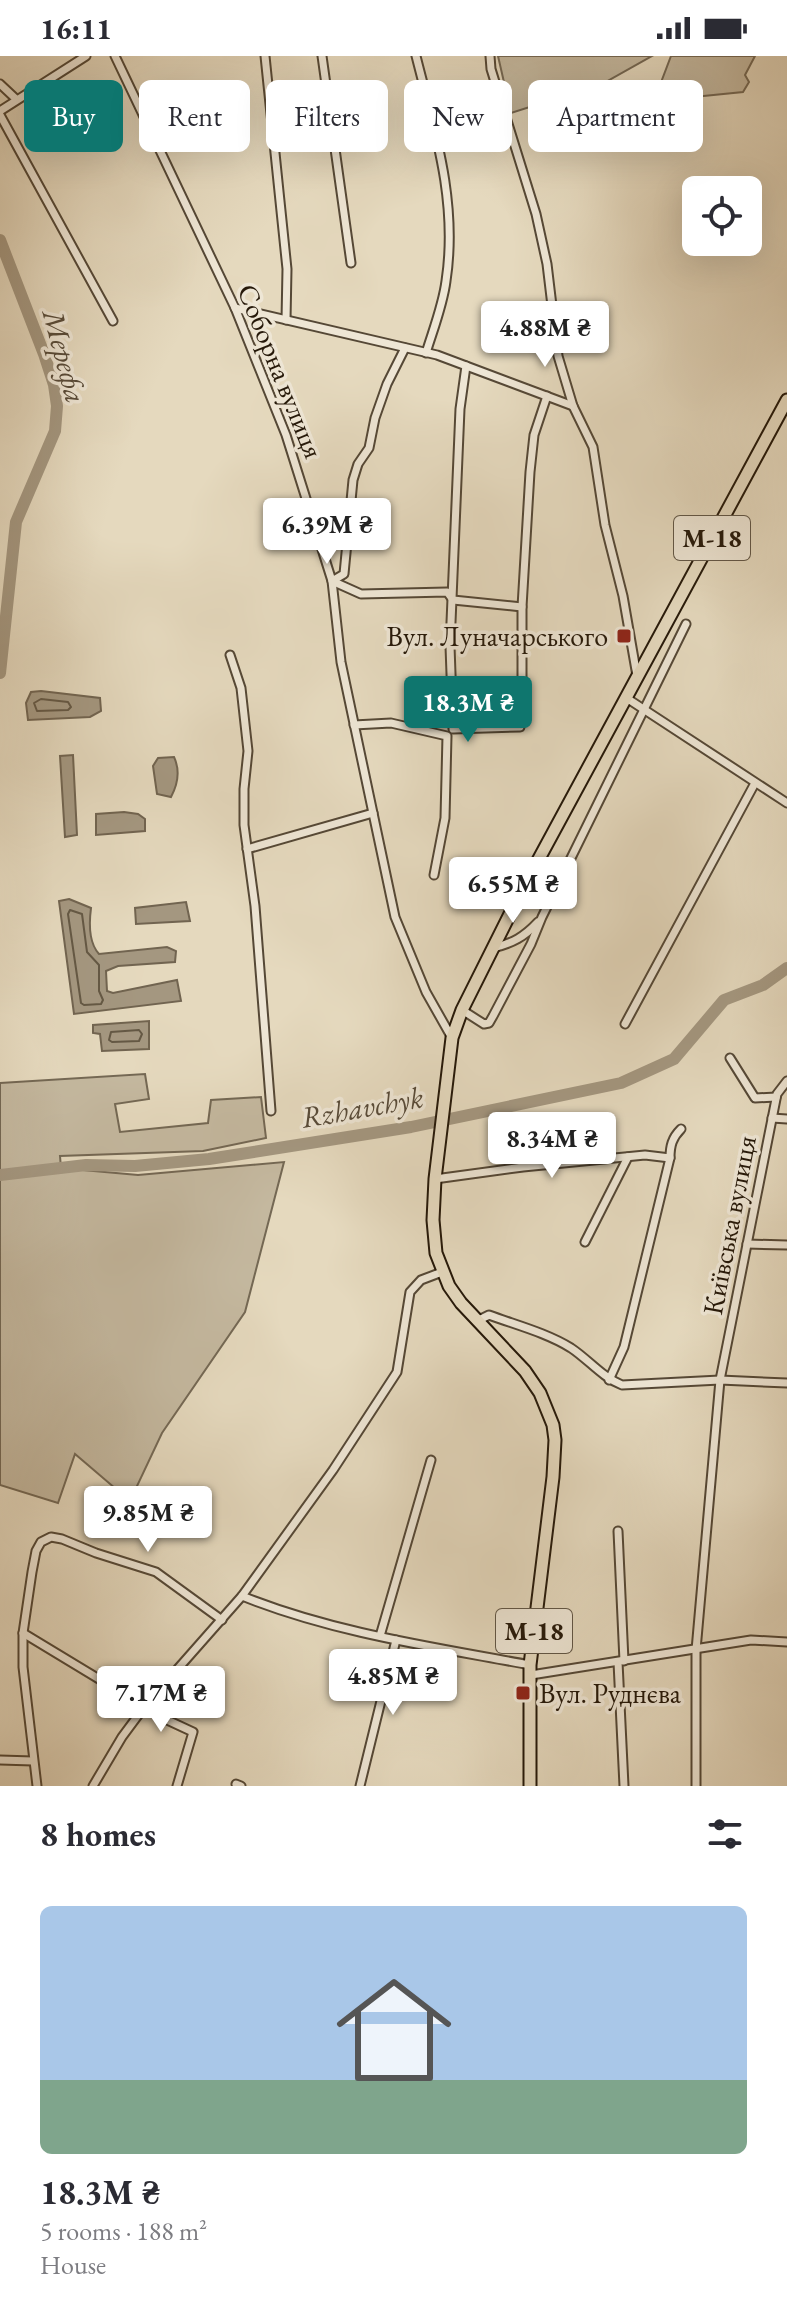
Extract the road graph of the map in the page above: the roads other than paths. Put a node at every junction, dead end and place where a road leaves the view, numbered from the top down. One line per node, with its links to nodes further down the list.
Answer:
1 (86, 56): 8 (street)
2 (115, 56): 11 (street, Соборна вулиця)
3 (265, 56): 12 (street)
4 (322, 56): 10 (street)
5 (416, 56): 15 (street)
6 (490, 56): 19 (street)
7 (0, 84): 8 (street)
8 (16, 99): 9 (street)
9 (0, 113): 13 (street)
10 (351, 263)
11 (235, 308): 12 (street); 20 (street, Соборна вулиця)
12 (286, 320): 14 (street)
13 (113, 321)
14 (405, 348): 15 (street); 20 (street)
15 (426, 353): 16 (street)
16 (466, 366): 17 (street); 21 (street)
17 (547, 396): 19 (street); 22 (street)
18 (787, 400): 25 (highway, М-18)
19 (573, 406): 25 (street)
20 (332, 581): 21 (street); 28 (street, Соборна вулиця)
21 (453, 600): 22 (street); 29 (street)
22 (522, 607): 29 (street)
23 (686, 624): 27 (street)
24 (230, 655): 33 (street)
25 (637, 676): 26 (highway, М-18)
26 (625, 697): 27 (street); 36 (highway, М-18)
27 (642, 710): 30 (street); 35 (street)
28 (354, 725): 29 (street); 32 (street, Соборна вулиця)
29 (450, 732): 34 (street)
30 (755, 783): 31 (street); 38 (street)
31 (787, 803)
32 (373, 813): 33 (street); 39 (street, Соборна вулиця)
33 (247, 849): 43 (street)
34 (434, 875)
35 (542, 917): 36 (street); 37 (street)
36 (493, 948): 37 (highway, М-18)
37 (462, 1010): 39 (highway, М-18)
38 (625, 1024)
39 (452, 1038): 49 (highway, М-18)
40 (730, 1058): 42 (street)
41 (787, 1081): 42 (street, Київська вулиця)
42 (776, 1097): 44 (street, Київська вулиця)
43 (271, 1111)
44 (772, 1118): 45 (street); 51 (street, Київська вулиця)
45 (787, 1119)
46 (681, 1129): 48 (street)
47 (628, 1157): 48 (street); 49 (street); 50 (street)
48 (670, 1158): 55 (street)
49 (435, 1179): 53 (highway, М-18)
50 (585, 1242)
51 (747, 1244): 52 (street); 56 (street, Київська вулиця)
52 (787, 1245)
53 (442, 1272): 54 (highway, М-18); 60 (street)
54 (477, 1321): 55 (street); 68 (highway, М-18)
55 (609, 1380): 56 (street)
56 (720, 1380): 57 (street); 66 (street, Київська вулиця)
57 (787, 1383)
58 (431, 1460): 63 (street)
59 (618, 1531): 67 (street)
60 (242, 1596): 61 (street); 63 (street)
61 (222, 1620): 62 (street); 69 (street)
62 (23, 1633): 69 (street); 71 (street)
63 (380, 1636): 64 (street)
64 (396, 1640): 68 (street); 75 (street)
65 (787, 1642): 66 (street)
66 (696, 1650): 67 (street); 78 (street, Київська вулиця)
67 (621, 1661): 68 (street); 77 (street)
68 (531, 1670): 76 (highway, М-18)
69 (145, 1706): 73 (street); 74 (street)
70 (0, 1760): 71 (street)
71 (33, 1761): 72 (street)
72 (37, 1786)
73 (93, 1786)
74 (177, 1786)
75 (360, 1786)
76 (530, 1786)
77 (624, 1786)
78 (696, 1786)

